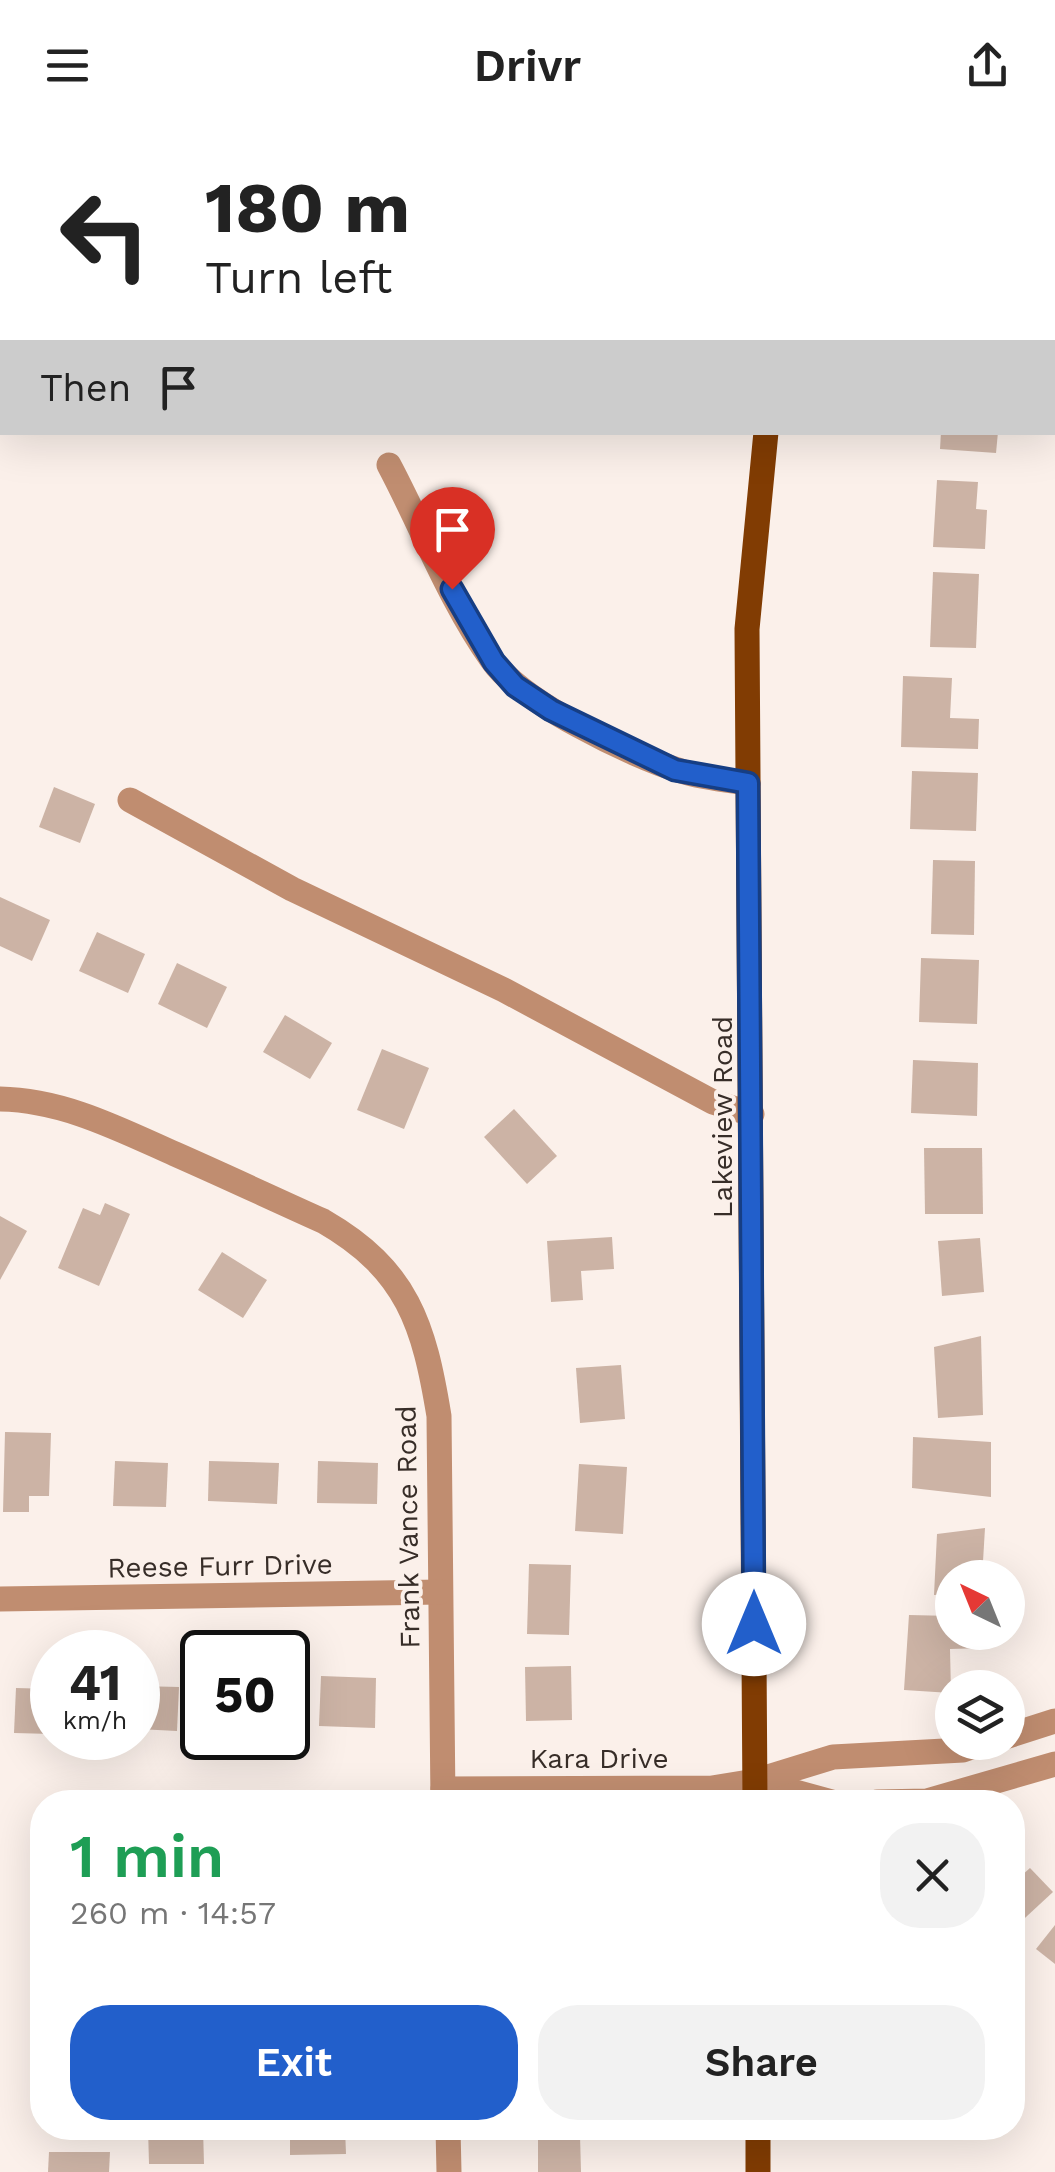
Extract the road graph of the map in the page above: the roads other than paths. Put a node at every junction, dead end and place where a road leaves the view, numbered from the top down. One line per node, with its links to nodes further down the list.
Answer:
1 (766, 435): 3 (main road, Lakeview Road)
2 (389, 465): 3 (street)
3 (748, 783): 6 (main road, Lakeview Road)
4 (130, 800): 6 (street)
5 (0, 1099): 7 (street, Frank Vance Road)
6 (752, 1114): 16 (main road, Lakeview Road)
7 (440, 1592): 8 (street, Reese Furr Drive); 13 (street, Frank Vance Road)
8 (0, 1599)
9 (1055, 1721): 10 (street)
10 (1025, 1731)
11 (935, 1751): 17 (street, Kara Drive)
12 (1055, 1764): 18 (street)
13 (443, 1790)
14 (645, 1790): 15 (street, Kara Drive)
15 (734, 1790)
16 (755, 1790)
17 (759, 1790)
18 (965, 1790)
19 (448, 2140): 21 (street)
20 (758, 2140): 22 (main road)
21 (449, 2172)
22 (758, 2172)

